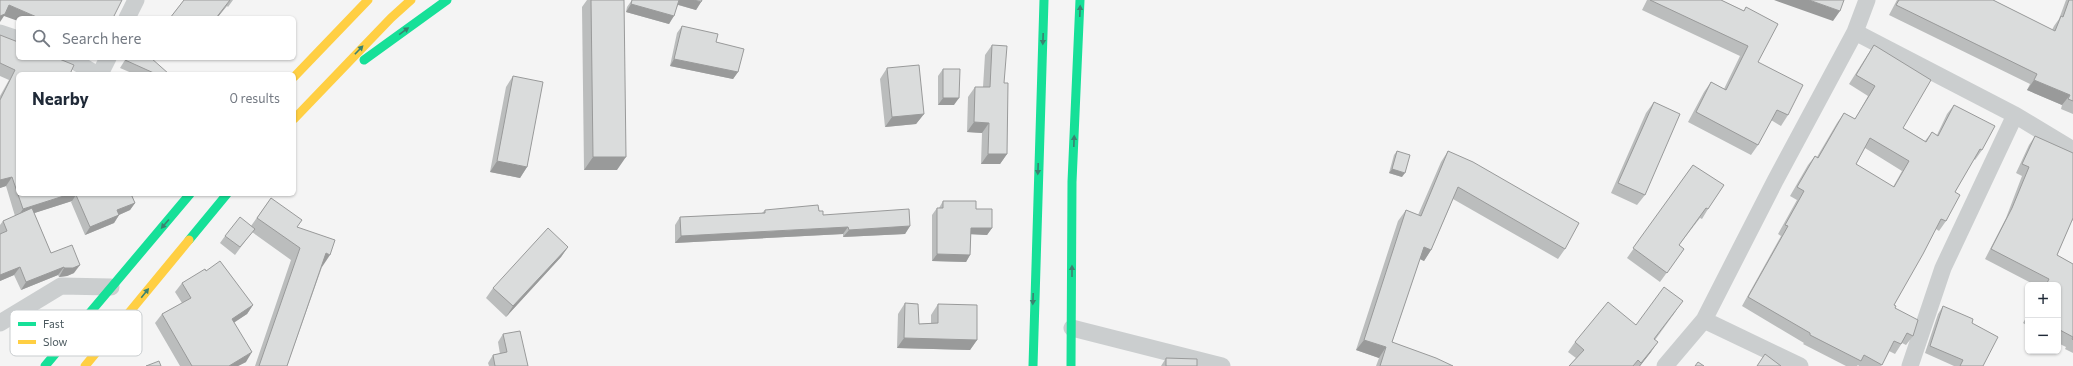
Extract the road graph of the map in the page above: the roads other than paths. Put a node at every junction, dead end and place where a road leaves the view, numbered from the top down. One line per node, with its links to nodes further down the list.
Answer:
1 (136, 0): 8 (street)
2 (368, 0): 18 (main road)
3 (411, 0): 19 (main road, one-way to 3)
4 (447, 0): 19 (main road, one-way to 4)
5 (1044, 0): 37 (main road, one-way to 37)
6 (1080, 0): 32 (main road, one-way to 6)
7 (1867, 0): 9 (street)
8 (128, 16)
9 (1855, 32): 20 (street); 30 (street)
10 (0, 33): 12 (street)
11 (320, 37): 17 (main road)
12 (16, 38)
13 (73, 60): 15 (street)
14 (107, 60): 16 (street)
15 (93, 72)
16 (101, 72)
17 (294, 72)
18 (296, 75)
19 (316, 95): 21 (main road)
20 (2015, 115): 22 (street); 42 (street)
21 (296, 118)
22 (2073, 150)
23 (188, 196): 25 (main road, one-way to 25)
24 (225, 196): 28 (main road, one-way to 24)
25 (111, 287): 26 (street); 27 (main road)
26 (21, 310)
27 (92, 310)
28 (131, 310)
29 (10, 317): 31 (street)
30 (1704, 320): 40 (street); 41 (street)
31 (0, 323)
32 (1072, 328): 38 (main road); 39 (street)
33 (53, 356): 35 (main road)
34 (93, 356): 36 (main road, one-way to 34)
35 (45, 366)
36 (85, 366)
37 (1033, 366)
38 (1071, 366)
39 (1222, 366)
40 (1665, 366)
41 (1800, 366)
42 (1910, 366)

